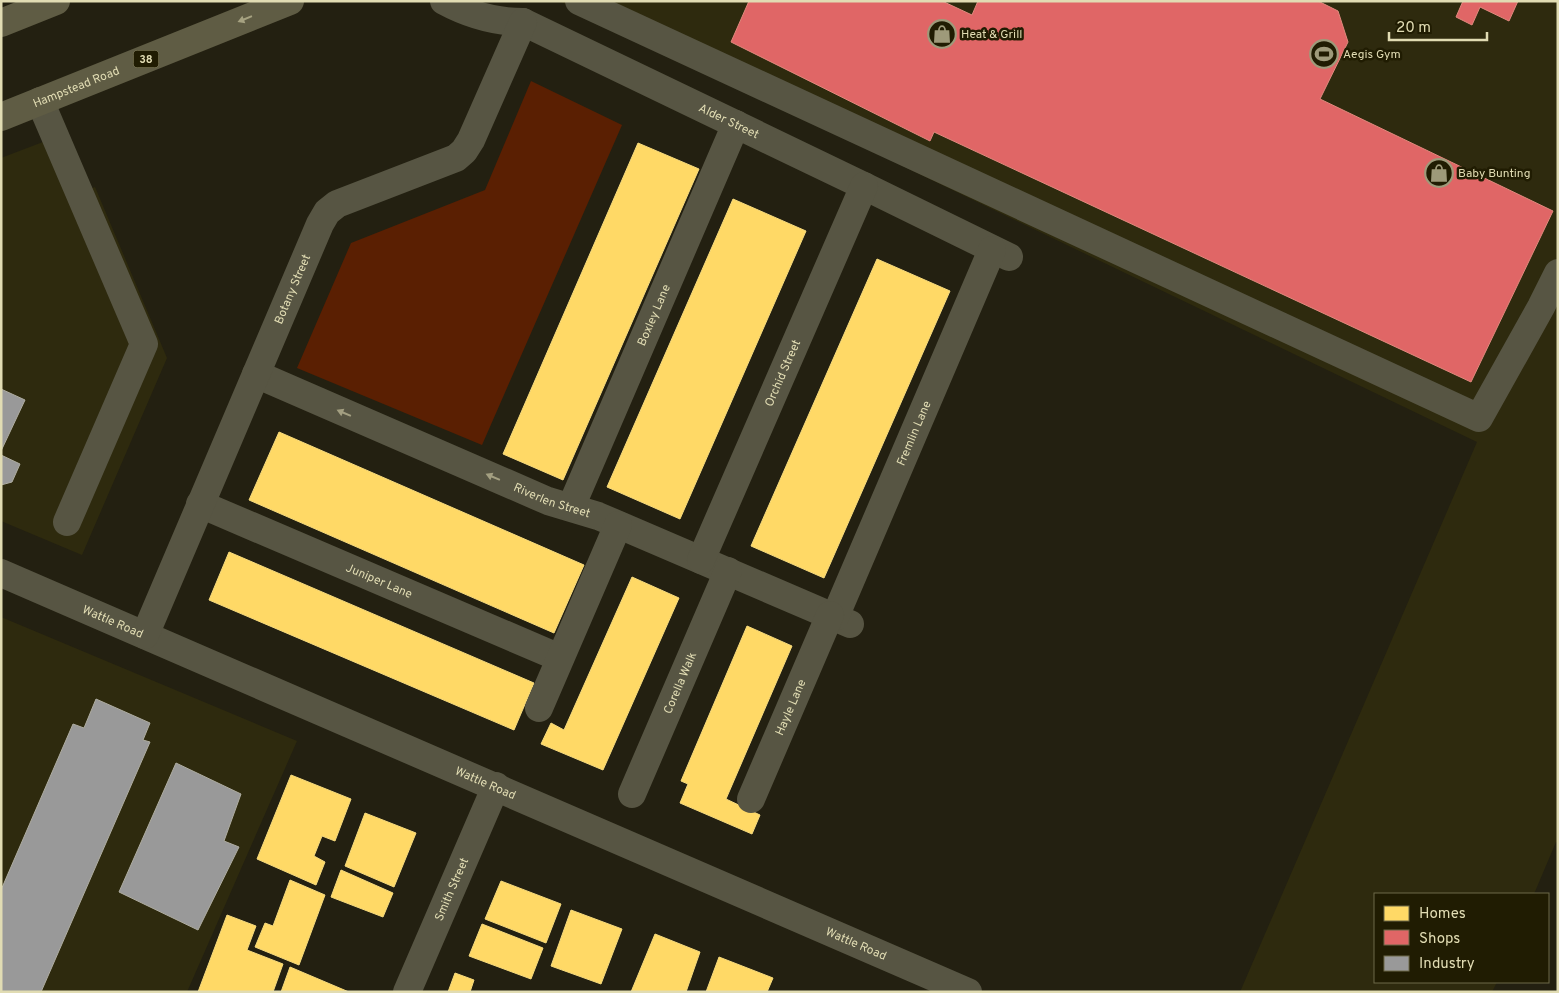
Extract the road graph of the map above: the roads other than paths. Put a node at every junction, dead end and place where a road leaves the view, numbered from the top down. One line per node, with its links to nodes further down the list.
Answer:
1 (56, 1): 7 (main road)
2 (290, 1): 8 (main road, Hampstead Road / 38, one-way to 8)
3 (444, 1): 6 (street, Alder Street)
4 (491, 1): 6 (street)
5 (578, 1): 13 (street)
6 (523, 22): 10 (street, Alder Street); 14 (street, Botany Street)
7 (1, 23)
8 (40, 101): 9 (main road, Hampstead Road / 38); 17 (street)
9 (1, 117)
10 (736, 124): 11 (street, Alder Street); 16 (street, Boxley Lane)
11 (864, 186): 12 (street, Alder Street); 19 (street, Orchid Street)
12 (1001, 253): 22 (street, Fremlin Lane)
13 (1558, 273)
14 (256, 374): 15 (street, Botany Street); 16 (street, Riverlen Street, one-way to 14)
15 (200, 504): 23 (street, Botany Street); 24 (street, Juniper Lane)
16 (571, 507): 18 (street, Riverlen Street)
17 (67, 522)
18 (618, 525): 19 (street, Riverlen Street); 24 (street)
19 (701, 560): 20 (street, Riverlen Street)
20 (728, 571): 22 (street, Riverlen Street); 27 (street, Corella Walk)
21 (1, 573): 23 (street, Wattle Road)
22 (838, 618): 28 (street, Hayle Lane)
23 (145, 635): 26 (street, Wattle Road)
24 (560, 658): 25 (street)
25 (538, 708)
26 (496, 786): 29 (street, Smith Street); 30 (street, Wattle Road)
27 (632, 794)
28 (751, 799)
29 (407, 992)
30 (968, 992)

